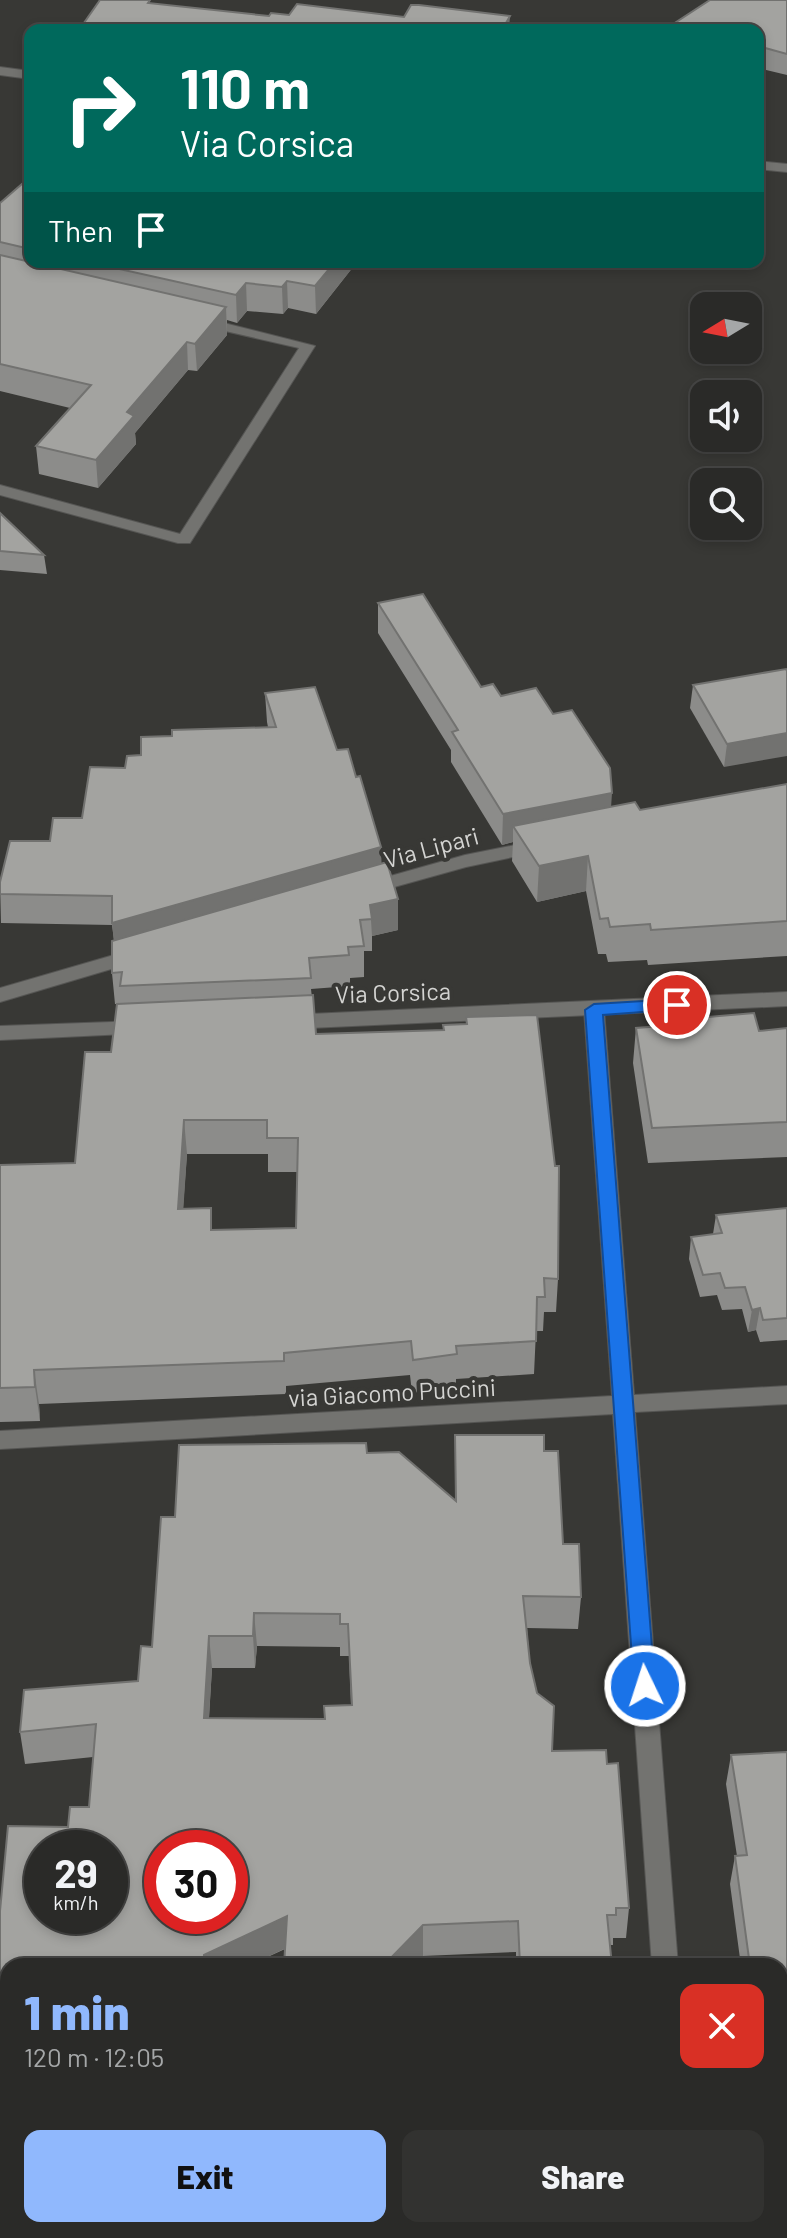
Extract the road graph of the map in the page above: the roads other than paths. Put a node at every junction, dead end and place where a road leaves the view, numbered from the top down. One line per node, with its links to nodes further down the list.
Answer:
1 (0, 71): 2 (street)
2 (24, 74)
3 (764, 166): 4 (street)
4 (787, 168)
5 (185, 318): 6 (street)
6 (0, 490)
7 (557, 843): 8 (street, Via Lipari)
8 (345, 895)
9 (150, 950): 10 (street)
10 (0, 995)
11 (787, 999): 12 (street, Via Corsica)
12 (594, 1010): 13 (street, Via Corsica); 17 (street)
13 (266, 1023)
14 (156, 1027): 15 (street)
15 (0, 1033)
16 (787, 1395): 17 (street, via Giacomo Puccini)
17 (624, 1406): 18 (street, via Giacomo Puccini); 19 (street)
18 (0, 1440)
19 (664, 1958)

